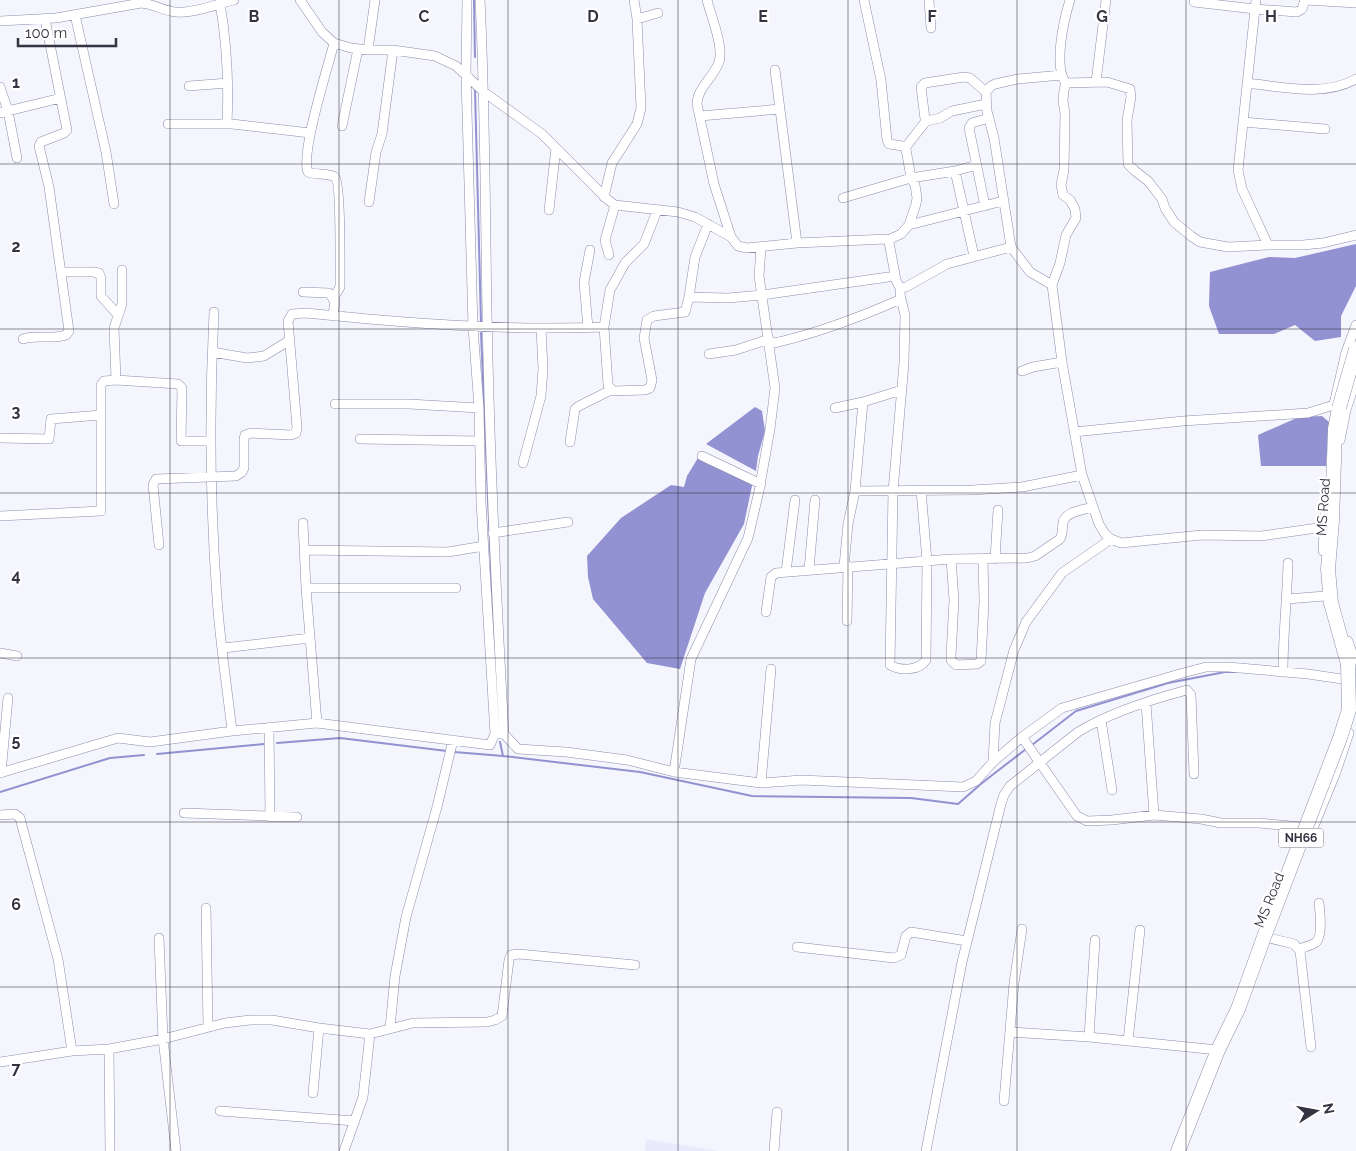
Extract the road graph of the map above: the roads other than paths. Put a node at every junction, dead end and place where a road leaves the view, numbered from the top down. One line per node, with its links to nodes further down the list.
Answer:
1 (234, 0): 15 (street)
2 (300, 0): 24 (street)
3 (375, 0): 26 (street)
4 (467, 0): 29 (street)
5 (480, 0): 37 (street)
6 (634, 0): 21 (street)
7 (707, 0): 43 (street)
8 (864, 0): 53 (street)
9 (929, 0): 23 (street)
10 (1070, 0): 30 (street)
11 (1106, 0): 32 (street)
12 (1305, 0): 16 (street); 17 (street)
13 (150, 2): 15 (street); 19 (street)
14 (1194, 2): 17 (street)
15 (220, 3): 33 (street)
16 (1356, 3)
17 (1256, 4): 34 (street)
18 (658, 13): 21 (street)
19 (75, 15): 20 (street); 62 (street)
20 (45, 19): 22 (street); 39 (street)
21 (637, 19): 58 (street)
22 (0, 21)
23 (931, 28)
24 (334, 43): 25 (street); 51 (street)
25 (358, 49): 26 (street); 49 (street)
26 (368, 50): 27 (street)
27 (393, 50): 29 (street); 61 (street)
28 (775, 70): 41 (street)
29 (466, 75): 37 (street); 94 (street)
30 (1064, 79): 32 (street); 38 (street); 83 (street)
31 (1356, 79): 34 (street)
32 (1096, 82): 74 (street)
33 (228, 83): 35 (street); 48 (street)
34 (1247, 83): 46 (street)
35 (189, 86)
36 (0, 87): 42 (street)
37 (484, 92): 52 (street); 95 (street)
38 (986, 92): 40 (street); 45 (street)
39 (61, 98): 42 (street); 81 (street)
40 (986, 104): 44 (street); 45 (street)
41 (780, 109): 43 (street); 73 (street)
42 (4, 112): 54 (street)
43 (700, 116): 71 (street)
44 (989, 118): 55 (street); 60 (street)
45 (926, 121): 53 (street)
46 (1243, 122): 50 (street); 74 (street)
47 (168, 124): 48 (street)
48 (226, 124): 51 (street)
49 (342, 126)
50 (1325, 129)
51 (310, 133): 88 (street)
52 (556, 148): 58 (street); 65 (street)
53 (905, 148): 57 (street)
54 (17, 158)
55 (977, 165): 56 (street); 64 (street)
56 (955, 171): 57 (street); 67 (street)
57 (911, 178): 59 (street); 69 (street)
58 (604, 196): 63 (street)
59 (843, 198)
60 (1003, 201): 64 (street); 75 (street)
61 (369, 202)
62 (114, 204)
63 (615, 205): 66 (street); 78 (street)
64 (985, 206): 67 (street)
65 (550, 210)
66 (657, 211): 68 (street); 96 (street)
67 (965, 212): 69 (street); 79 (street)
68 (708, 224): 71 (street); 87 (street)
69 (909, 225): 72 (street)
70 (1356, 235): 74 (street)
71 (731, 237): 76 (street)
72 (888, 240): 73 (street); 82 (street)
73 (797, 243): 76 (street)
74 (1268, 245)
75 (1011, 247): 79 (street); 83 (street)
76 (761, 248): 86 (street)
77 (590, 250): 97 (street)
78 (609, 256)
79 (974, 256): 84 (street)
80 (122, 270): 91 (street)
81 (61, 272): 91 (street); 99 (street)
82 (895, 276): 84 (street); 86 (street)
83 (1052, 285): 105 (street)
84 (900, 288): 89 (street)
85 (303, 292): 88 (street)
86 (762, 296): 87 (street); 101 (street)
87 (688, 297): 109 (street)
88 (333, 299): 92 (street)
89 (900, 299): 101 (street); 110 (street)
90 (214, 312): 103 (street)
91 (118, 315): 107 (street)
92 (333, 316): 94 (street); 100 (street)
93 (1356, 325): 113 (street)
94 (473, 327): 95 (street); 114 (street)
95 (488, 327): 98 (street); 139 (street)
96 (604, 327): 97 (street); 109 (street)
97 (588, 328): 98 (street)
98 (541, 329): 124 (street)
99 (23, 339)
100 (290, 340): 103 (street); 126 (street)
101 (769, 341): 104 (street); 127 (street)
102 (1356, 350): 163 (highway, NH66, bridge)
103 (212, 352): 120 (street)
104 (709, 354)
105 (1062, 362): 106 (street); 117 (street)
106 (1022, 371)
107 (116, 380): 116 (street); 120 (street)
108 (1356, 380): 163 (street, MS Road)
109 (611, 390): 122 (street)
110 (902, 390): 111 (street); 130 (street)
111 (863, 402): 115 (street); 129 (street)
112 (335, 404): 114 (street)
113 (1334, 405): 117 (street); 138 (street)
114 (479, 408): 121 (street)
115 (835, 408)
116 (101, 415): 118 (street); 135 (street)
117 (1074, 432): 125 (street)
118 (0, 438)
119 (360, 439): 121 (street)
120 (210, 441): 126 (street)
121 (480, 441): 142 (street)
122 (570, 442)
123 (702, 456): 127 (street)
124 (523, 463)
125 (1082, 475): 128 (street); 133 (street)
126 (210, 477): 141 (street); 160 (street)
127 (761, 484): 181 (street)
128 (921, 490): 130 (street); 147 (street)
129 (855, 491): 130 (street); 150 (street)
130 (893, 491): 149 (street)
131 (795, 500): 152 (street)
132 (815, 500): 151 (street)
133 (1093, 507): 140 (street); 146 (street)
134 (998, 510): 146 (street)
135 (0, 516)
136 (568, 522): 139 (street)
137 (303, 523): 143 (street)
138 (1324, 527): 140 (street); 155 (street)
139 (493, 533): 176 (street)
140 (1111, 539): 179 (street)
141 (159, 546)
142 (484, 546): 143 (street); 176 (street)
143 (304, 550): 153 (street)
144 (951, 559): 145 (street); 145 (street); 147 (street)
145 (983, 560): 146 (street)
146 (995, 560)
147 (927, 561): 149 (street); 149 (street)
148 (1288, 563): 156 (street)
149 (891, 564): 150 (street)
150 (846, 566): 151 (street); 158 (street)
151 (809, 570): 152 (street)
152 (786, 572): 157 (street)
153 (306, 588): 154 (street); 159 (street)
154 (456, 588)
155 (1325, 596): 156 (street); 166 (street)
156 (1287, 599): 165 (street)
157 (766, 612)
158 (846, 621)
159 (310, 638): 160 (street); 173 (street)
160 (223, 648): 175 (street)
161 (0, 653): 162 (street)
162 (17, 656)
163 (1352, 664): 168 (highway, bridge); 211 (highway, NH66, bridge)
164 (771, 669): 184 (street)
165 (1283, 672): 166 (street); 178 (street)
166 (1344, 678): 167 (street); 171 (street, MS Road); 191 (street)
167 (1356, 681)
168 (1356, 693)
169 (8, 698): 182 (street)
170 (1146, 703): 172 (street); 183 (street); 188 (street)
171 (1356, 709): 197 (street, MS Road)
172 (1101, 720): 180 (street); 185 (street)
173 (317, 723): 174 (street); 177 (street)
174 (270, 727): 175 (street); 189 (street)
175 (232, 731): 182 (street)
176 (499, 734): 177 (street); 181 (street)
177 (453, 740): 205 (street)
178 (1024, 740): 179 (street); 180 (street)
179 (993, 762): 184 (street)
180 (1040, 762): 188 (street); 199 (street)
181 (674, 772): 184 (street)
182 (1, 773)
183 (1194, 774)
184 (761, 783)
185 (1112, 790)
186 (184, 813): 189 (street)
187 (0, 815): 214 (street)
188 (1154, 815): 191 (street)
189 (270, 817): 190 (street)
190 (297, 817)
191 (1301, 826): 211 (street)
192 (1320, 903): 201 (street)
193 (206, 908): 203 (street)
194 (1022, 929): 206 (street)
195 (1140, 930): 210 (street)
196 (159, 938): 209 (street)
197 (1269, 938): 201 (street); 211 (street, MS Road)
198 (1096, 940): 208 (street)
199 (967, 941): 200 (street); 225 (street)
200 (797, 948)
201 (1299, 949): 212 (street)
202 (635, 965): 205 (street)
203 (208, 1027): 204 (street); 209 (street)
204 (320, 1028): 207 (street); 216 (street)
205 (390, 1028): 207 (street)
206 (1010, 1032): 208 (street); 217 (street)
207 (370, 1034): 220 (street)
208 (1089, 1037): 210 (street)
209 (163, 1039): 213 (street); 222 (street)
210 (1128, 1041): 211 (street)
211 (1220, 1046): 226 (highway, NH66)
212 (1312, 1048)
213 (110, 1049): 214 (street); 221 (street)
214 (72, 1051): 215 (street)
215 (0, 1062)
216 (313, 1093)
217 (1004, 1101)
218 (220, 1111): 220 (street)
219 (777, 1112): 224 (street)
220 (355, 1121): 223 (street)
221 (110, 1151)
222 (176, 1151)
223 (344, 1151)
224 (774, 1151)
225 (926, 1151)
226 (1178, 1151)

